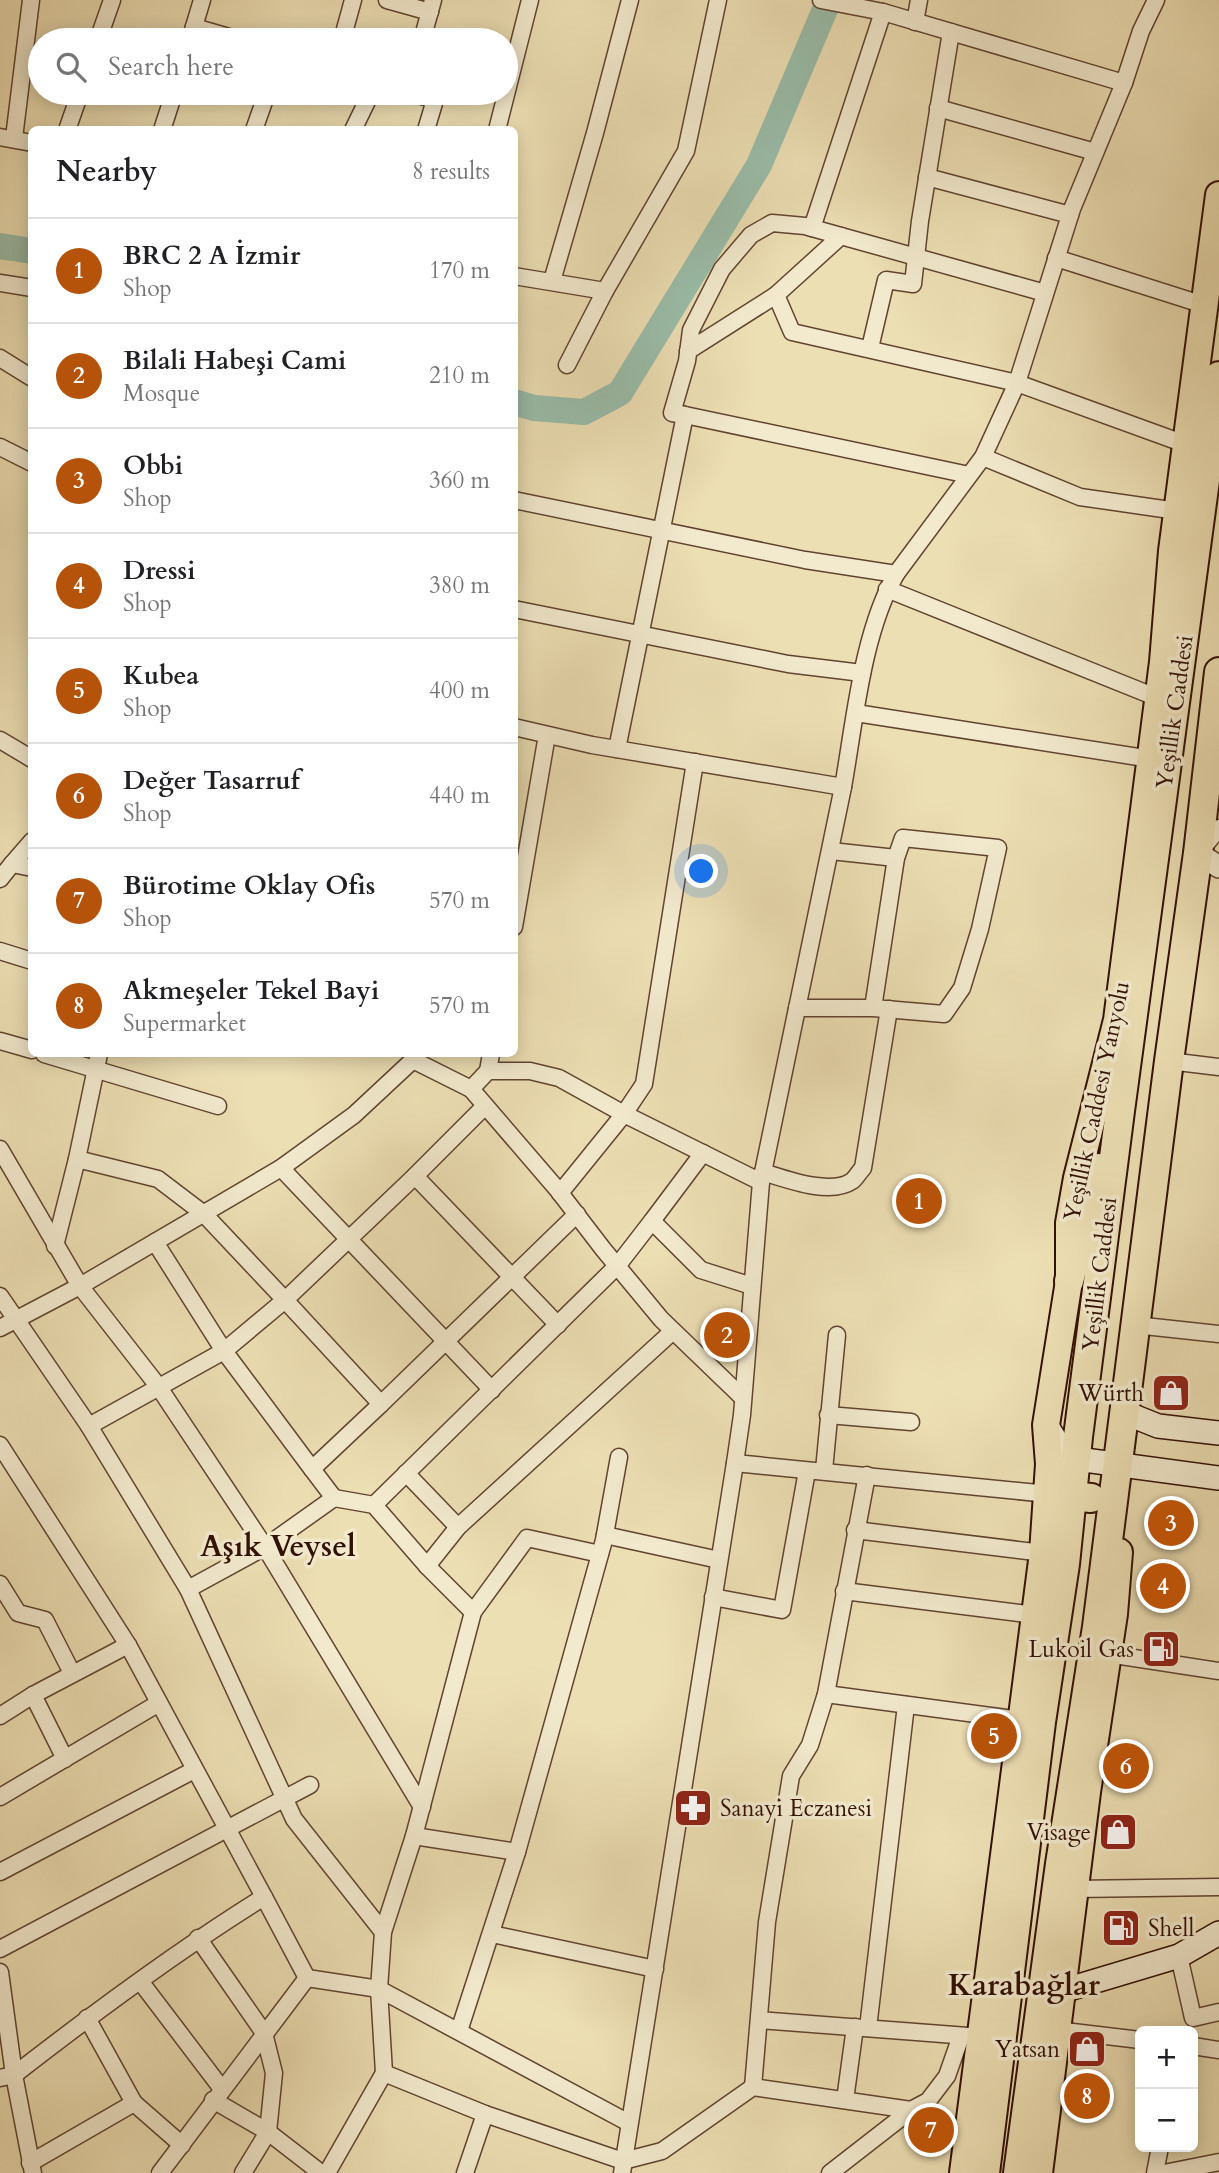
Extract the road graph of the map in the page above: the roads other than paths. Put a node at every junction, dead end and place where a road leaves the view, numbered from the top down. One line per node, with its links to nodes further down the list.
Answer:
1 (31, 0): 35 (street)
2 (112, 0): 15 (street)
3 (202, 0): 16 (street)
4 (353, 0): 17 (street)
5 (387, 0): 12 (street)
6 (530, 0): 20 (street)
7 (630, 0): 46 (street)
8 (718, 0): 49 (street)
9 (821, 0): 13 (street)
10 (919, 0): 14 (street)
11 (1156, 0): 21 (street)
12 (431, 6): 18 (street)
13 (883, 12): 14 (street); 41 (street)
14 (915, 22): 19 (street)
15 (102, 28)
16 (194, 28)
17 (345, 28)
18 (425, 28)
19 (950, 32): 21 (street); 28 (street)
20 (518, 47)
21 (1124, 83): 37 (street)
22 (76, 105): 29 (street)
23 (170, 105): 30 (street)
24 (263, 105): 31 (street)
25 (365, 105): 32 (street)
26 (434, 105): 33 (street)
27 (503, 105): 34 (street)
28 (938, 108): 37 (street); 38 (street)
29 (68, 126)
30 (163, 126)
31 (255, 126)
32 (355, 126)
33 (427, 126)
34 (498, 126)
35 (7, 137): 36 (street)
36 (28, 142)
37 (1095, 152): 40 (street)
38 (927, 177): 40 (street); 43 (street)
39 (1219, 195): 52 (main road, Yeşillik Caddesi Yanyolu)
40 (1070, 215): 44 (street)
41 (812, 228): 42 (street); 54 (street)
42 (841, 236): 43 (street); 51 (street)
43 (918, 256): 50 (street); 53 (street)
44 (1056, 258): 50 (street); 52 (street)
45 (518, 277): 46 (street)
46 (552, 281): 49 (street)
47 (0, 283): 48 (street)
48 (28, 287)
49 (606, 291): 56 (street)
50 (1045, 293): 59 (street)
51 (776, 295): 53 (street); 54 (street)
52 (1204, 305): 61 (main road, Yeşillik Caddesi Yanyolu)
53 (870, 348): 59 (street)
54 (688, 351): 60 (street)
55 (0, 358): 57 (street)
56 (567, 365)
57 (28, 376)
58 (1219, 376): 111 (highway, Yeşillik Caddesi)
59 (1017, 383): 61 (street); 63 (street)
60 (685, 415): 65 (street); 68 (street)
61 (1185, 444): 67 (main road, Yeşillik Caddesi Yanyolu)
62 (0, 447): 64 (street)
63 (983, 457): 65 (street); 67 (street)
64 (28, 461)
65 (969, 475): 69 (street)
66 (518, 501): 68 (street)
67 (1177, 511): 75 (main road, Yeşillik Caddesi Yanyolu)
68 (661, 530): 69 (street); 72 (street)
69 (896, 574): 70 (street)
70 (887, 589): 74 (street); 75 (street)
71 (518, 610): 72 (street)
72 (641, 634): 74 (street); 80 (street)
73 (1219, 672): 90 (highway, Yeşillik Caddesi)
74 (862, 673): 76 (street)
75 (1158, 698): 82 (main road, Yeşillik Caddesi Yanyolu)
76 (856, 713): 82 (street); 84 (street)
77 (518, 728): 78 (street)
78 (547, 734): 80 (street); 87 (street)
79 (0, 740): 81 (street)
80 (617, 749): 83 (street)
81 (28, 758)
82 (1151, 759): 128 (main road, Yeşillik Caddesi Yanyolu)
83 (695, 762): 84 (street); 112 (street)
84 (843, 787): 88 (street)
85 (1219, 828): 90 (street)
86 (28, 846): 91 (street)
87 (522, 849): 94 (street)
88 (831, 851): 89 (street); 97 (street)
89 (897, 858): 98 (street); 98 (street)
90 (1209, 860): 105 (highway, Yeşillik Caddesi)
91 (12, 864): 92 (street); 93 (street)
92 (28, 867)
93 (0, 879)
94 (518, 888)
95 (0, 951): 96 (street)
96 (28, 960)
97 (797, 1008): 98 (street); 118 (street)
98 (881, 1009): 118 (street)
99 (0, 1041): 100 (street)
100 (28, 1049)
101 (70, 1057): 104 (street)
102 (408, 1057): 108 (street); 116 (street)
103 (490, 1057): 107 (street)
104 (97, 1060): 109 (street); 115 (street)
105 (1169, 1061): 106 (street); 135 (highway, Yeşillik Caddesi)
106 (1219, 1067)
107 (488, 1071): 108 (street); 112 (street)
108 (471, 1089): 110 (street)
109 (218, 1106)
110 (485, 1106): 117 (street); 119 (street)
111 (1120, 1111): 128 (highway); 154 (highway, Yeşillik Caddesi)
112 (624, 1114): 114 (street); 119 (street)
113 (0, 1149): 125 (street)
114 (703, 1153): 118 (street); 122 (street)
115 (77, 1158): 120 (street); 125 (street)
116 (281, 1168): 120 (street); 123 (street)
117 (415, 1176): 123 (street); 127 (street)
118 (762, 1177): 130 (street)
119 (560, 1193): 121 (street)
120 (204, 1214): 124 (street); 132 (street)
121 (577, 1214): 126 (street); 127 (street)
122 (652, 1221): 126 (street); 130 (street)
123 (349, 1240): 132 (street); 140 (street)
124 (155, 1242): 129 (street); 141 (street)
125 (55, 1246): 129 (street)
126 (618, 1265): 134 (street); 137 (street)
127 (513, 1278): 134 (street); 140 (street)
128 (1069, 1281): 149 (main road, Yeşillik Caddesi Yanyolu)
129 (80, 1286): 133 (street); 142 (street)
130 (752, 1286): 144 (street)
131 (0, 1296): 133 (street)
132 (285, 1300): 141 (street); 145 (street)
133 (16, 1319): 136 (street); 150 (street)
134 (558, 1325): 143 (street)
135 (1135, 1325): 138 (street); 146 (highway, Yeşillik Caddesi)
136 (0, 1328)
137 (673, 1331): 144 (street); 167 (street)
138 (1219, 1334)
139 (837, 1335): 147 (street)
140 (446, 1342): 143 (street); 145 (street)
141 (224, 1351): 142 (street); 157 (street)
142 (158, 1386): 150 (street); 170 (street)
143 (492, 1390): 160 (street)
144 (743, 1398): 155 (street)
145 (381, 1404): 157 (street)
146 (1129, 1405): 151 (main road); 156 (highway, Yeşillik Caddesi)
147 (828, 1415): 148 (street); 158 (street)
148 (911, 1422)
149 (1046, 1425): 154 (main road); 163 (main road, Yeşillik Caddesi Yanyolu)
150 (89, 1426): 176 (street)
151 (1219, 1433)
152 (0, 1445): 181 (street)
153 (619, 1457): 169 (street)
154 (1077, 1459): 156 (main road); 163 (highway, Yeşillik Caddesi)
155 (735, 1463): 159 (street); 173 (street)
156 (1122, 1466): 162 (main road); 166 (highway, Yeşillik Caddesi)
157 (312, 1469): 164 (street)
158 (824, 1470): 159 (street); 161 (street)
159 (807, 1471): 178 (street)
160 (406, 1473): 165 (street); 167 (street)
161 (867, 1475): 163 (street); 168 (street)
162 (1219, 1478)
163 (1060, 1495): 166 (highway); 171 (main road, Yeşillik Caddesi Yanyolu); 250 (highway, Yeşillik Caddesi)
164 (334, 1498): 165 (street); 170 (street)
165 (374, 1505): 174 (street)
166 (1116, 1519): 182 (main road); 251 (highway, Yeşillik Caddesi)
167 (458, 1527): 174 (street)
168 (855, 1530): 171 (street); 177 (street)
169 (605, 1535): 172 (street); 173 (street)
170 (265, 1547): 176 (street); 196 (street)
171 (1043, 1553): 180 (main road, Yeşillik Caddesi Yanyolu)
172 (600, 1554): 179 (street); 199 (street)
173 (719, 1560): 178 (street)
174 (427, 1566): 179 (street)
175 (0, 1584): 184 (street)
176 (188, 1589): 195 (street)
177 (844, 1591): 180 (street); 185 (street)
178 (713, 1597): 210 (street)
179 (474, 1612): 196 (street)
180 (1035, 1615): 190 (main road, Yeşillik Caddesi Yanyolu)
181 (128, 1645): 184 (street); 187 (street)
182 (1108, 1654): 183 (street); 202 (main road)
183 (1219, 1671)
184 (72, 1673): 186 (street)
185 (826, 1694): 188 (street); 218 (street)
186 (33, 1695): 189 (street); 191 (street)
187 (159, 1703): 191 (street); 192 (street)
188 (906, 1705): 190 (street); 219 (street)
189 (0, 1716)
190 (1021, 1720): 223 (main road, Yeşillik Caddesi Yanyolu)
191 (65, 1759): 194 (street)
192 (194, 1770): 197 (street); 200 (street)
193 (310, 1785): 195 (street)
194 (0, 1797)
195 (283, 1798): 197 (street); 204 (street)
196 (422, 1807): 198 (street)
197 (227, 1830): 203 (street); 208 (street)
198 (414, 1836): 199 (street); 204 (street)
199 (517, 1852): 206 (street)
200 (0, 1872)
201 (1219, 1887): 202 (street)
202 (1074, 1889): 215 (main road)
203 (264, 1897): 207 (street); 212 (street)
204 (383, 1932): 214 (street)
205 (1219, 1933): 209 (main road)
206 (492, 1934): 210 (street); 221 (street)
207 (198, 1938): 213 (street); 222 (street)
208 (0, 1949)
209 (1179, 1956): 215 (main road); 216 (street)
210 (656, 1969): 235 (street)
211 (0, 1972): 228 (street)
212 (307, 1978): 214 (street); 222 (street)
213 (140, 1981): 217 (street); 230 (street)
214 (379, 1989): 221 (street); 227 (street)
215 (1062, 1991): 220 (main road)
216 (1219, 2012)
217 (87, 2018): 228 (street); 232 (street)
218 (760, 2020): 219 (street); 229 (street)
219 (861, 2028): 223 (street); 231 (street)
220 (1056, 2030): 224 (street); 252 (main road)
221 (459, 2031): 235 (street)
222 (264, 2033): 230 (street); 236 (street)
223 (971, 2037): 233 (street); 249 (main road, Yeşillik Caddesi Yanyolu)
224 (1135, 2039)
225 (1198, 2047): 226 (street)
226 (1219, 2050)
227 (384, 2073): 234 (street); 246 (street)
228 (7, 2077): 242 (street)
229 (753, 2087): 231 (street); 240 (street)
230 (218, 2095): 236 (street); 237 (street)
231 (845, 2101): 233 (street)
232 (134, 2103): 237 (street); 242 (street)
233 (911, 2110): 241 (street)
234 (485, 2113): 240 (street); 247 (street)
235 (629, 2123): 240 (street)
236 (268, 2132): 244 (street); 245 (street)
237 (182, 2145): 243 (street)
238 (1159, 2152): 253 (street)
239 (1219, 2162): 254 (street)
240 (622, 2167)
241 (847, 2167): 248 (street)
242 (32, 2168)
243 (160, 2173)
244 (243, 2173)
245 (321, 2173)
246 (327, 2173)
247 (465, 2173)
248 (830, 2173)
249 (963, 2173)
250 (985, 2173)
251 (1018, 2173)
252 (1039, 2173)
253 (1155, 2173)
254 (1164, 2173)

